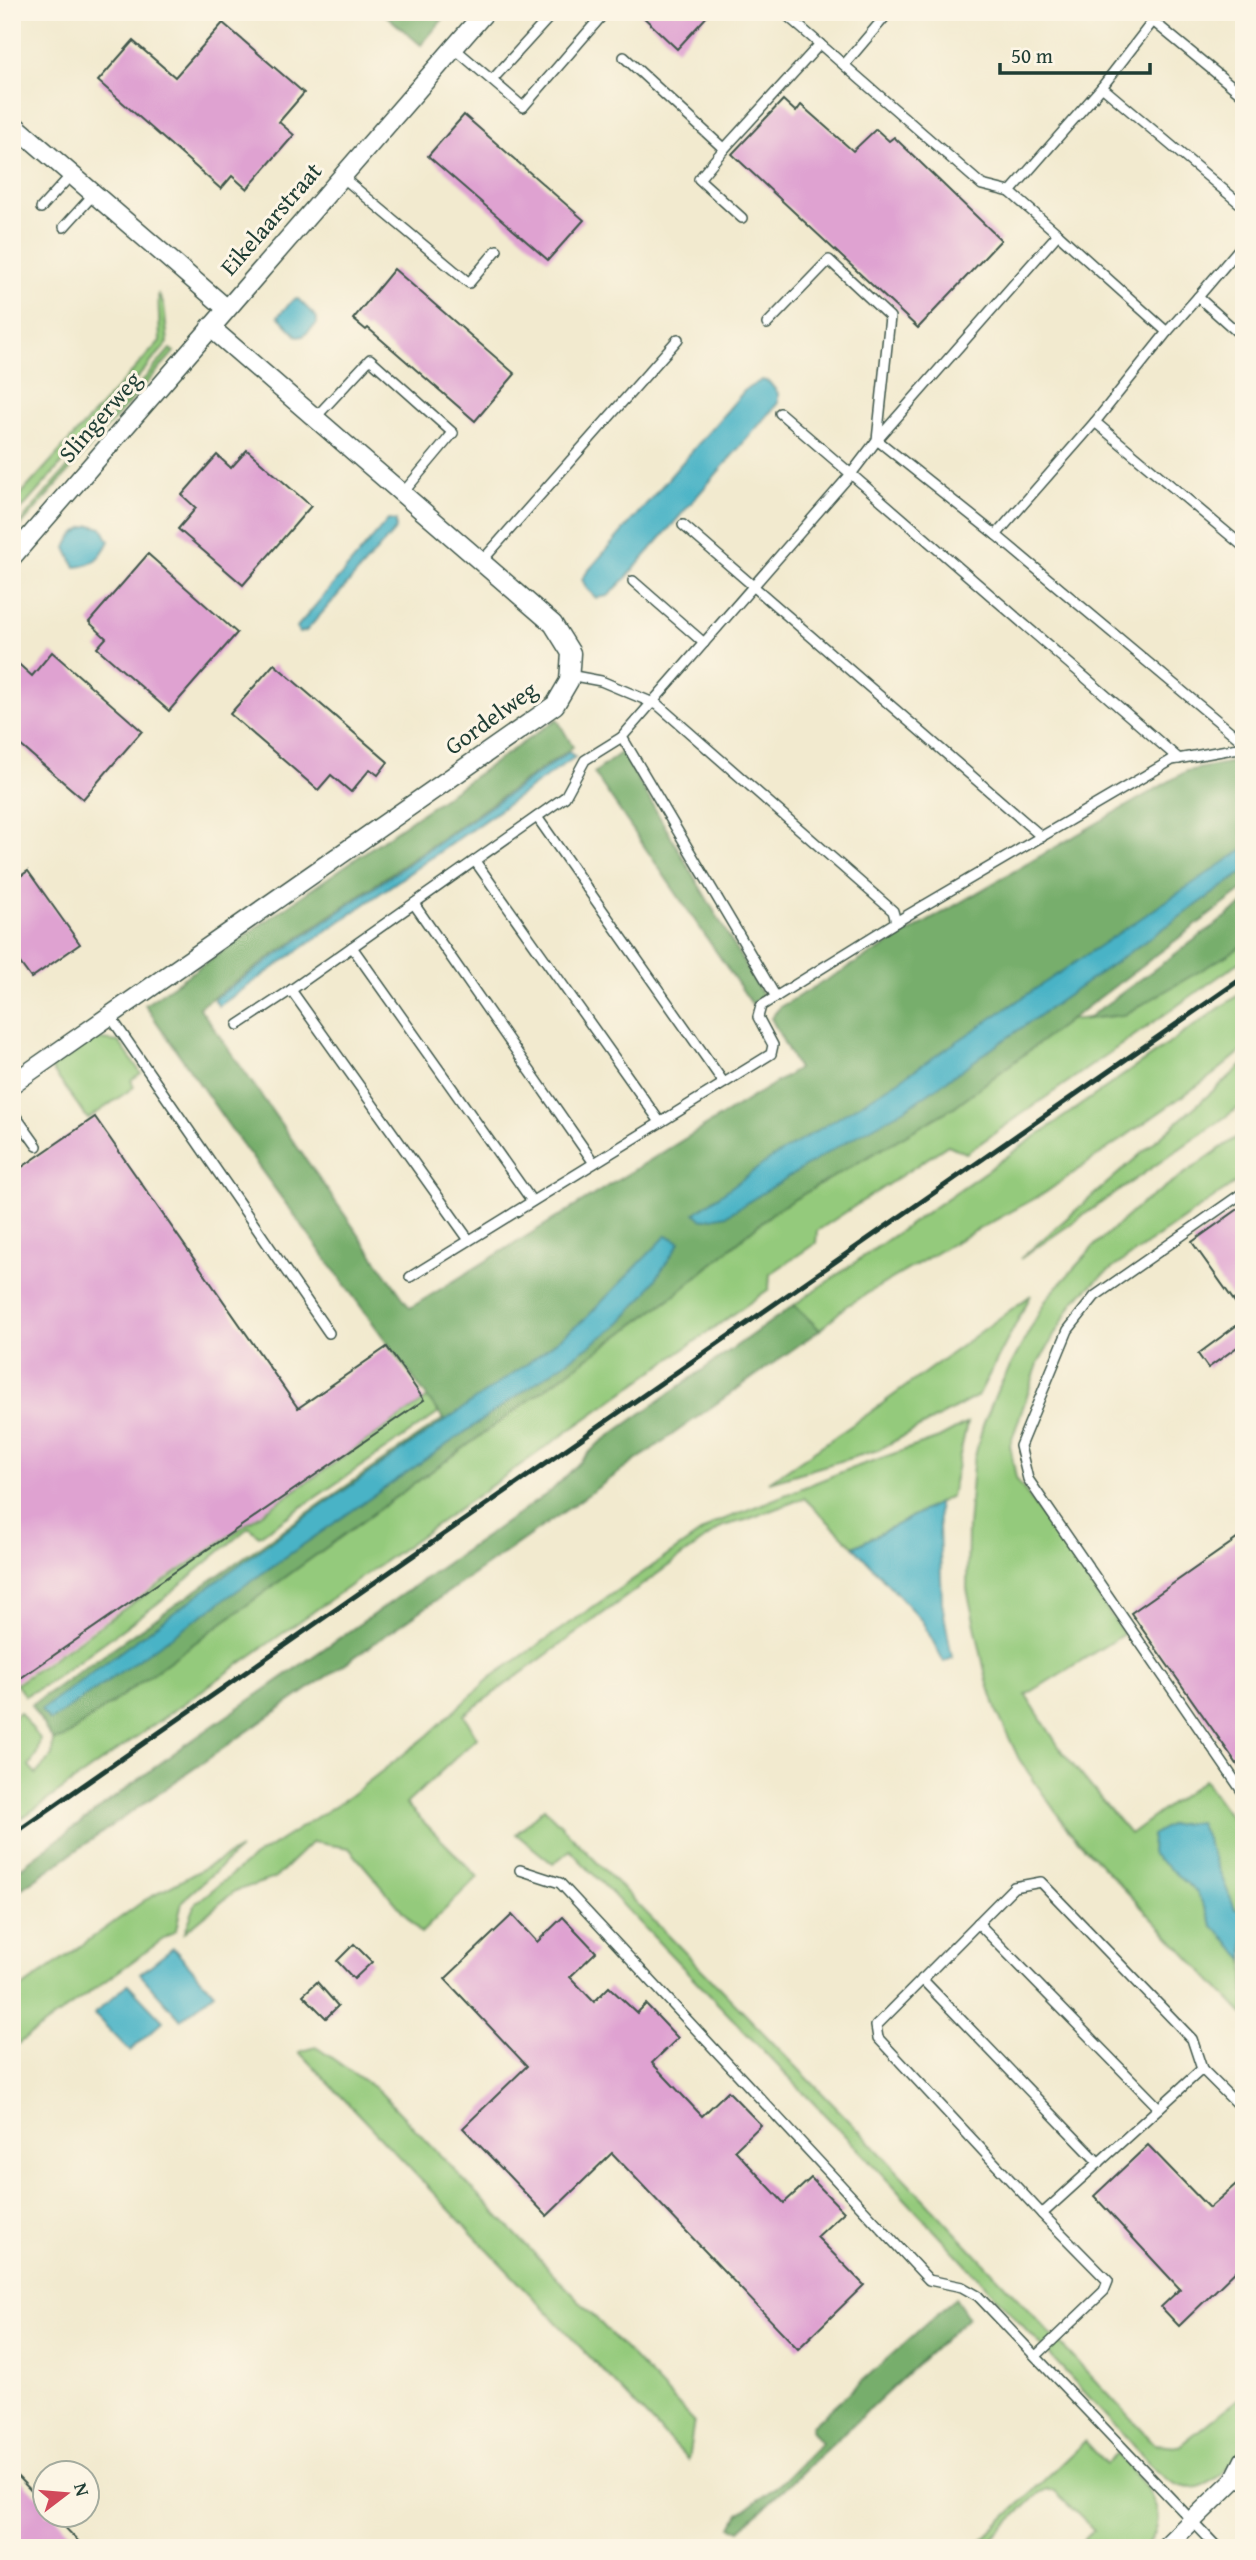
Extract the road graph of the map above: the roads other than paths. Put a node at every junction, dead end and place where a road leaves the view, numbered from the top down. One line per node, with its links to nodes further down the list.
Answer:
1 (485, 12): 9 (street, Eikelaarstraat)
2 (554, 12): 12 (lane)
3 (594, 12): 12 (lane)
4 (783, 12): 8 (lane)
5 (890, 12): 11 (lane)
6 (1146, 12): 7 (lane)
7 (1153, 21): 13 (lane); 14 (lane)
8 (820, 44): 11 (lane); 16 (lane)
9 (454, 48): 12 (lane); 18 (street, Eikelaarstraat)
10 (624, 57): 16 (lane)
11 (844, 65): 19 (lane)
12 (492, 80)
13 (1102, 87): 19 (lane); 21 (lane)
14 (1244, 96)
15 (12, 123): 17 (street, Eikelaarstraat)
16 (724, 149): 23 (lane)
17 (72, 174): 20 (street, Eikelaarstraat); 22 (lane)
18 (341, 176): 27 (lane); 29 (street, Eikelaarstraat)
19 (1010, 192): 25 (lane)
20 (94, 194): 24 (lane); 29 (street, Eikelaarstraat)
21 (1244, 207)
22 (41, 208)
23 (742, 218)
24 (64, 227)
25 (1058, 234): 32 (lane); 38 (lane)
26 (1244, 243): 28 (lane)
27 (496, 250)
28 (1198, 297): 32 (lane); 33 (lane)
29 (226, 309): 31 (street, Slingerweg)
30 (767, 324): 38 (lane)
31 (210, 327): 36 (street, Gordelweg); 44 (street, Slingerweg)
32 (1167, 332): 37 (lane)
33 (1244, 338)
34 (678, 339): 45 (lane)
35 (780, 413): 39 (lane)
36 (314, 418): 40 (street, Gordelweg); 40 (lane)
37 (1095, 422): 42 (lane); 43 (lane)
38 (877, 440): 39 (lane); 42 (lane)
39 (851, 474): 47 (lane); 53 (lane)
40 (402, 494): 45 (street, Gordelweg)
41 (682, 525): 47 (lane)
42 (996, 536): 52 (lane)
43 (1244, 547)
44 (12, 557)
45 (481, 562): 49 (street, Gordelweg)
46 (633, 581): 48 (lane)
47 (754, 586): 48 (lane); 55 (lane)
48 (704, 643): 50 (lane)
49 (569, 676): 50 (lane); 62 (street, Gordelweg)
50 (652, 702): 51 (lane); 58 (lane)
51 (622, 737): 54 (lane); 61 (lane)
52 (1244, 745): 53 (lane)
53 (1179, 759): 55 (lane)
54 (537, 817): 56 (lane); 64 (lane)
55 (1042, 836): 58 (lane)
56 (475, 861): 57 (lane); 67 (lane)
57 (414, 904): 59 (lane); 69 (lane)
58 (896, 922): 61 (lane)
59 (352, 947): 60 (lane); 71 (lane)
60 (291, 990): 63 (lane); 72 (lane)
61 (776, 997): 64 (lane)
62 (110, 1016): 65 (street, Gordelweg); 74 (lane)
63 (238, 1025)
64 (724, 1083): 67 (lane)
65 (12, 1084)
66 (12, 1111): 68 (lane)
67 (660, 1122): 69 (lane)
68 (37, 1146)
69 (594, 1163): 71 (lane)
70 (1244, 1192): 75 (lane)
71 (532, 1201): 72 (lane)
72 (469, 1240): 73 (lane)
73 (410, 1277)
74 (329, 1333)
75 (1244, 1794)
76 (520, 1870): 84 (lane)
77 (978, 1923): 78 (lane); 79 (lane); 80 (lane)
78 (922, 1979): 82 (lane); 83 (lane)
79 (1202, 2069): 80 (lane); 81 (lane)
80 (1159, 2108): 82 (lane)
81 (1244, 2111)
82 (1099, 2162): 83 (lane)
83 (1042, 2214): 84 (lane)
84 (1036, 2356): 87 (lane)
85 (1244, 2460): 86 (street)
86 (1239, 2478): 87 (street)
87 (1193, 2521): 88 (street); 89 (lane)
88 (1164, 2548)
89 (1217, 2548)

